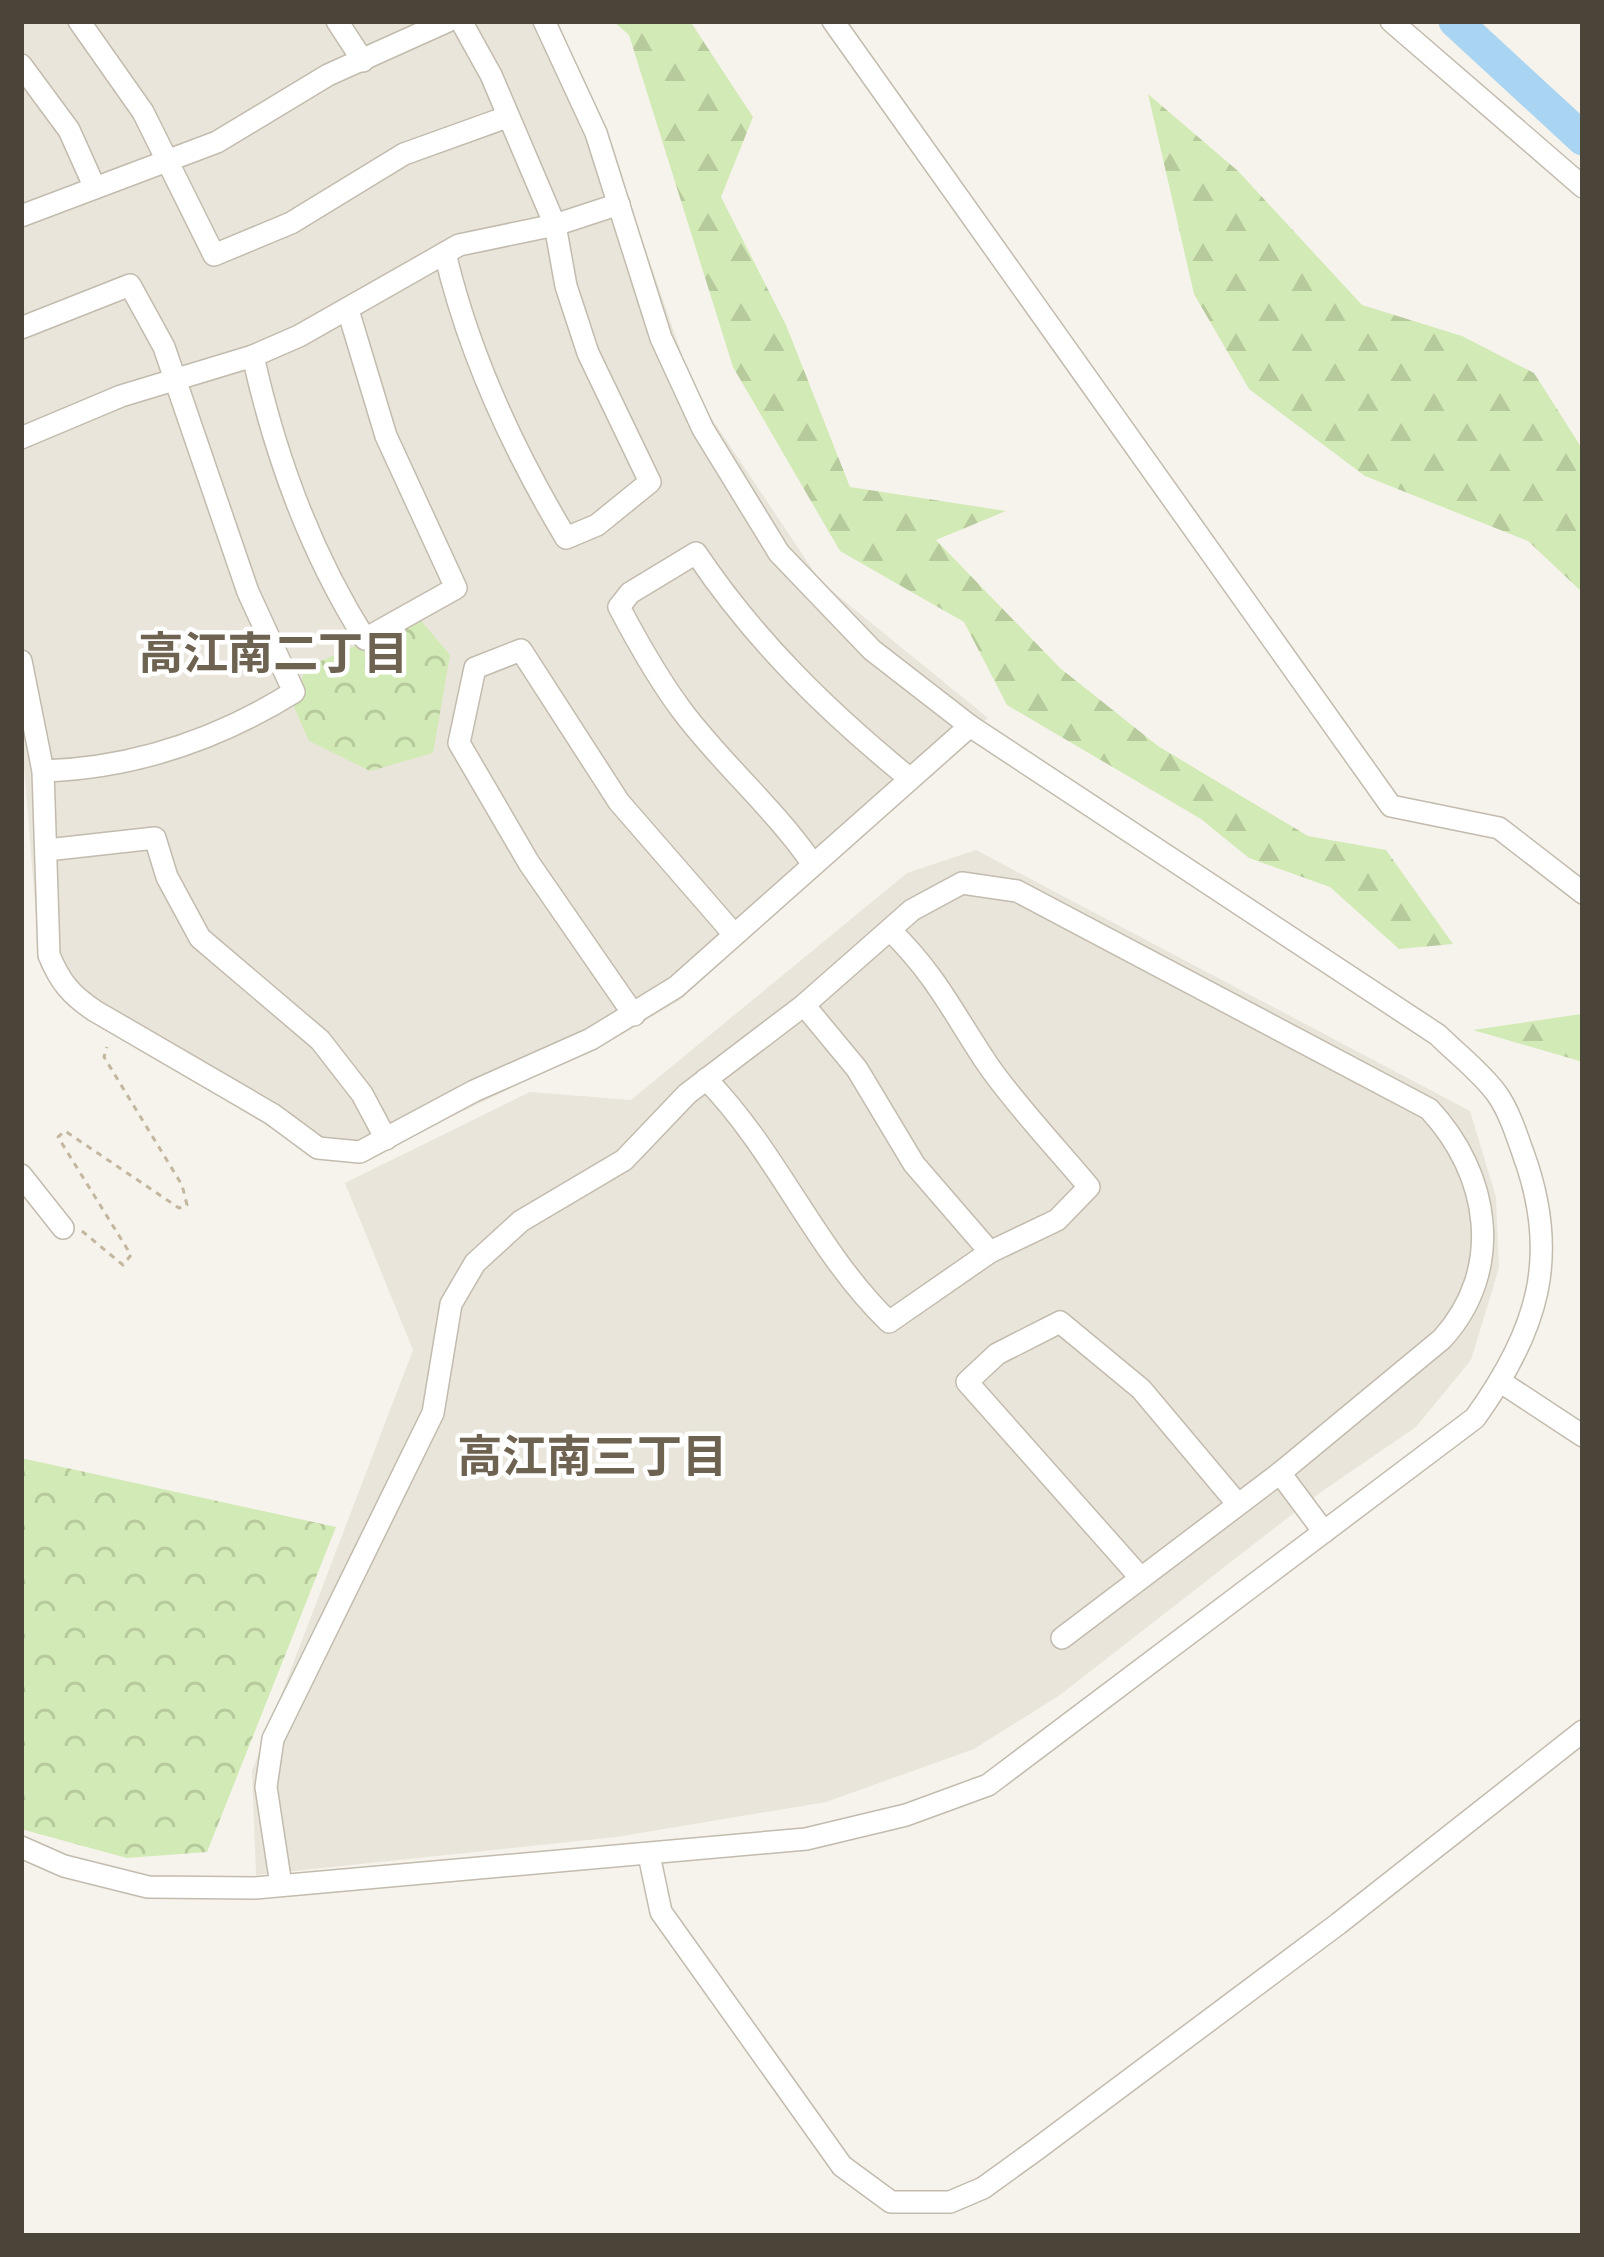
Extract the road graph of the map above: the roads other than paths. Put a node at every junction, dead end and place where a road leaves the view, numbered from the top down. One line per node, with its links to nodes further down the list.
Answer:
1 (79, 21): 11 (street)
2 (337, 21): 8 (street)
3 (448, 21): 8 (street)
4 (461, 21): 10 (street)
5 (544, 21): 14 (street)
6 (832, 21): 29 (street)
7 (1391, 21): 12 (street)
8 (363, 62): 11 (street)
9 (21, 65): 13 (street)
10 (507, 117): 11 (street); 16 (street)
11 (169, 161): 13 (street)
12 (1583, 187)
13 (95, 188): 15 (street)
14 (619, 204): 16 (street); 24 (street)
15 (21, 216)
16 (555, 225): 17 (street); 17 (street)
17 (445, 253): 18 (street)
18 (348, 310): 20 (street); 20 (street)
19 (21, 328): 21 (street)
20 (253, 356): 21 (street)
21 (174, 379): 22 (street); 25 (street)
22 (21, 439)
23 (21, 661): 25 (street)
24 (970, 726): 26 (street); 39 (street)
25 (43, 771): 27 (street)
26 (910, 778): 28 (street); 28 (street)
27 (47, 850): 35 (street); 35 (street)
28 (812, 863): 31 (street)
29 (1583, 893)
30 (890, 930): 32 (street); 38 (street); 41 (street)
31 (732, 932): 33 (street); 33 (street)
32 (804, 1005): 34 (street); 38 (street)
33 (634, 1015): 35 (street)
34 (706, 1079): 38 (street); 49 (street)
35 (386, 1139)
36 (21, 1175): 37 (street)
37 (62, 1228)
38 (990, 1252)
39 (1501, 1382): 40 (street); 43 (street)
40 (1583, 1436)
41 (1280, 1473): 42 (street); 43 (street)
42 (1236, 1502): 44 (street); 44 (street)
43 (1324, 1532): 48 (street)
44 (1139, 1576): 45 (street)
45 (1062, 1638)
46 (1583, 1731): 48 (street)
47 (21, 1847): 49 (street)
48 (649, 1855): 49 (street)
49 (281, 1885)

